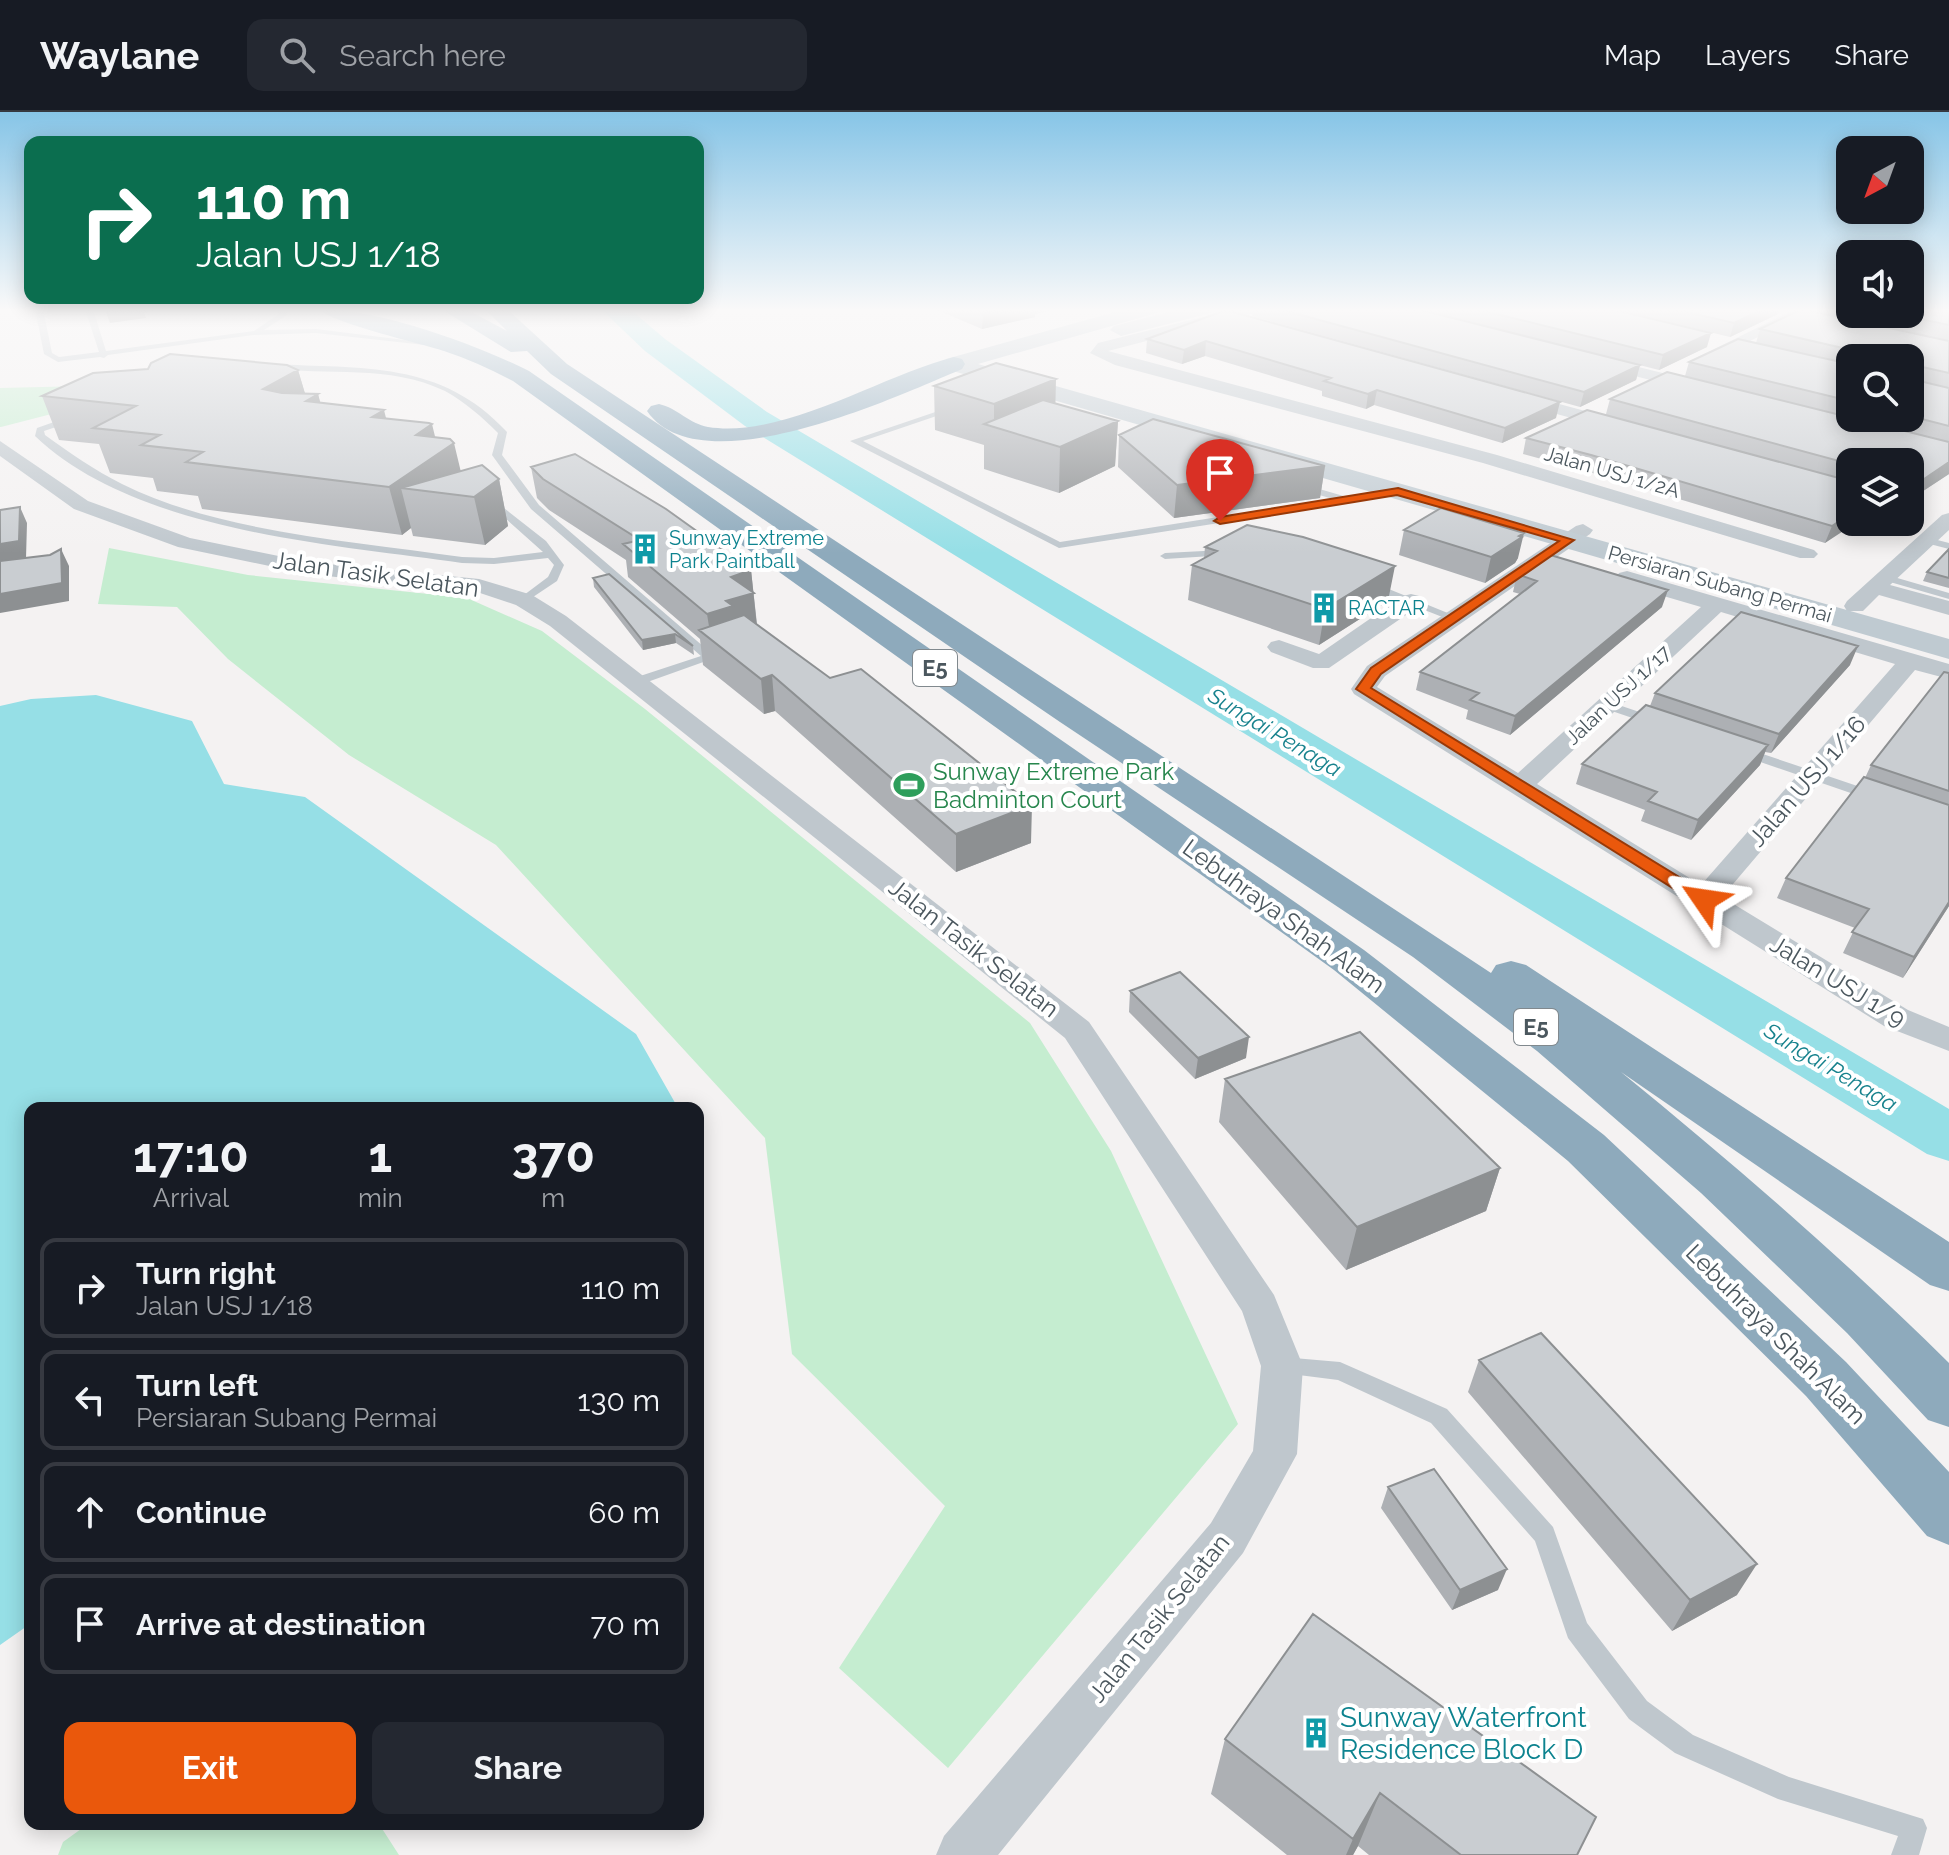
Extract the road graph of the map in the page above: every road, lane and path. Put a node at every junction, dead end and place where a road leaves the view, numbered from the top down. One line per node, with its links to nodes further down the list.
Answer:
1 (453, 390): 43 (lane)
2 (538, 390): 59 (highway, Lebuhraya Shah Alam / E5)
3 (591, 390): 48 (highway, Lebuhraya Shah Alam / E5)
4 (628, 390): 5 (highway)
5 (882, 390)
6 (1050, 390): 20 (main road, Persiaran Subang Permai)
7 (1079, 390): 26 (main road, Persiaran Subang Permai)
8 (1229, 390): 18 (street, Jalan USJ 1/2A)
9 (1494, 391): 12 (street)
10 (1610, 403): 12 (street)
11 (970, 404): 23 (lane)
12 (1584, 416): 14 (street); 15 (street)
13 (78, 417): 29 (lane)
14 (1557, 428)
15 (1643, 433)
16 (0, 447): 35 (street, Jalan Tasik Selatan)
17 (1517, 447): 18 (street)
18 (1490, 459): 30 (street, Jalan USJ 1/2A)
19 (1292, 484): 20 (lane)
20 (1331, 484): 21 (main road, Persiaran Subang Permai); 23 (lane)
21 (1398, 492): 23 (lane); 26 (main road, Persiaran Subang Permai)
22 (482, 493): 29 (lane)
23 (1347, 500)
24 (1949, 519): 25 (street)
25 (1926, 540): 27 (lane); 33 (street)
26 (1566, 542): 33 (main road, Persiaran Subang Permai); 37 (street); 38 (street); 42 (main road, Persiaran Subang Permai)
27 (1949, 546)
28 (1240, 552): 31 (lane)
29 (551, 554): 35 (lane)
30 (1807, 554)
31 (1165, 556)
32 (1356, 580): 36 (lane)
33 (1873, 591): 34 (street); 39 (main road, Persiaran Subang Permai)
34 (1948, 597)
35 (524, 600): 46 (street, Jalan Tasik Selatan)
36 (1411, 601): 38 (lane); 40 (street)
37 (1717, 604): 44 (street); 47 (street, Jalan USJ 1/17)
38 (1454, 618): 52 (street, Jalan USJ 1/9)
39 (1949, 632)
40 (1279, 647)
41 (737, 648): 43 (lane)
42 (1949, 649)
43 (709, 657): 46 (lane)
44 (1910, 661): 45 (street); 51 (street, Jalan USJ 1/16)
45 (1949, 672)
46 (635, 682): 57 (street, Jalan Tasik Selatan)
47 (1607, 705): 49 (lane); 52 (street, Jalan USJ 1/17)
48 (1072, 715): 56 (highway); 58 (highway, Lebuhraya Shah Alam / E5)
49 (1666, 725)
50 (1725, 745): 51 (lane)
51 (1814, 776): 53 (lane); 54 (street, Jalan USJ 1/16)
52 (1519, 786): 54 (street, Jalan USJ 1/9)
53 (1889, 801)
54 (1704, 900): 55 (street, Jalan USJ 1/9)
55 (1948, 1037)
56 (1949, 1270)
57 (1282, 1366): 60 (street, Jalan Tasik Selatan); 61 (lane)
58 (1949, 1402)
59 (1949, 1516)
60 (963, 1855)
61 (1905, 1855)

